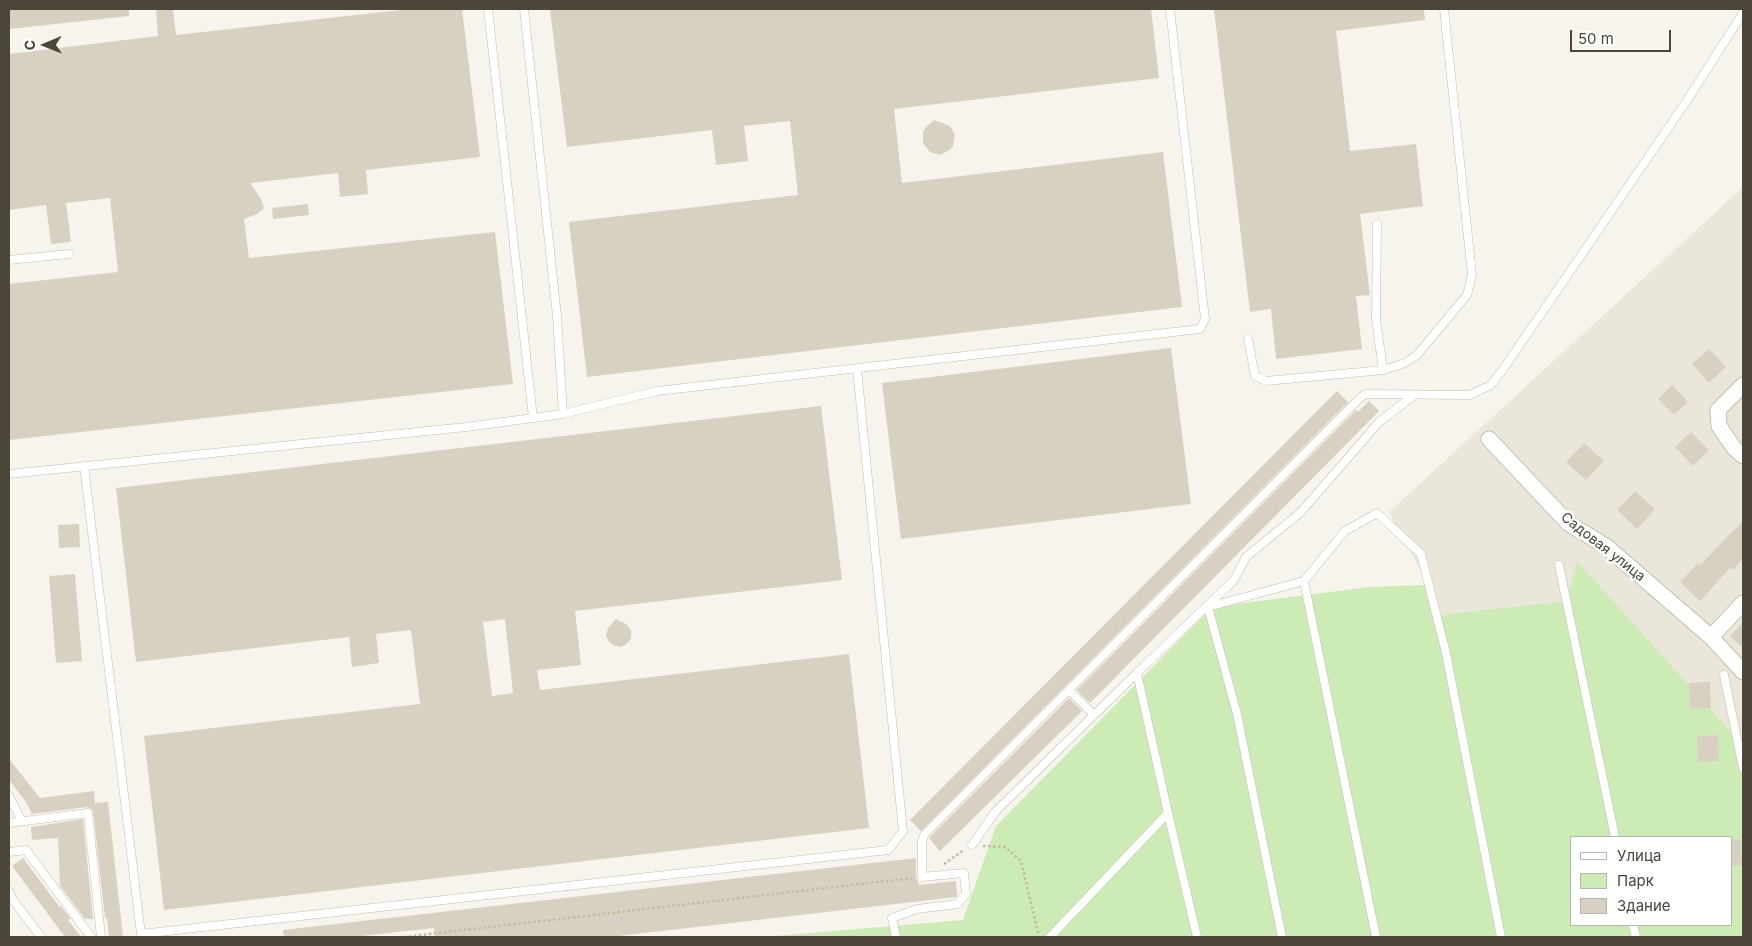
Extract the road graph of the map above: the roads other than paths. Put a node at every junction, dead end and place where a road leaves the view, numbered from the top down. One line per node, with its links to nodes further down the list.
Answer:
1 (488, 9): 15 (lane)
2 (524, 9): 14 (lane)
3 (1170, 9): 10 (lane)
4 (1444, 9): 11 (lane)
5 (1743, 13): 13 (lane)
6 (1377, 224): 11 (lane)
7 (69, 254): 8 (lane)
8 (9, 260)
9 (1248, 339): 11 (lane)
10 (857, 369): 14 (lane); 18 (lane)
11 (1383, 370)
12 (1743, 385): 17 (street)
13 (1413, 396): 23 (lane); 28 (lane)
14 (563, 414): 15 (lane)
15 (534, 418): 18 (lane)
16 (1489, 439): 24 (street, Садовая улица)
17 (1743, 456)
18 (84, 466): 19 (lane)
19 (9, 474)
20 (1559, 565): 35 (lane)
21 (1304, 581): 23 (lane); 46 (lane); 47 (lane)
22 (1743, 603): 24 (street)
23 (1208, 607): 26 (lane); 45 (lane)
24 (1711, 637): 25 (street, Садовая улица)
25 (1743, 672)
26 (1137, 673): 29 (lane); 32 (lane)
27 (1724, 675): 30 (lane)
28 (1069, 690): 29 (lane); 42 (lane)
29 (1094, 715): 36 (lane)
30 (1743, 768)
31 (9, 796): 33 (lane)
32 (1168, 813): 43 (lane); 44 (lane)
33 (22, 821): 34 (lane); 41 (lane)
34 (9, 823)
35 (1615, 836)
36 (972, 845)
37 (9, 852): 40 (lane)
38 (9, 892): 39 (lane)
39 (41, 937)
40 (91, 937)
41 (101, 937)
42 (896, 937)
43 (1050, 937)
44 (1197, 937)
45 (1282, 937)
46 (1376, 937)
47 (1502, 937)

